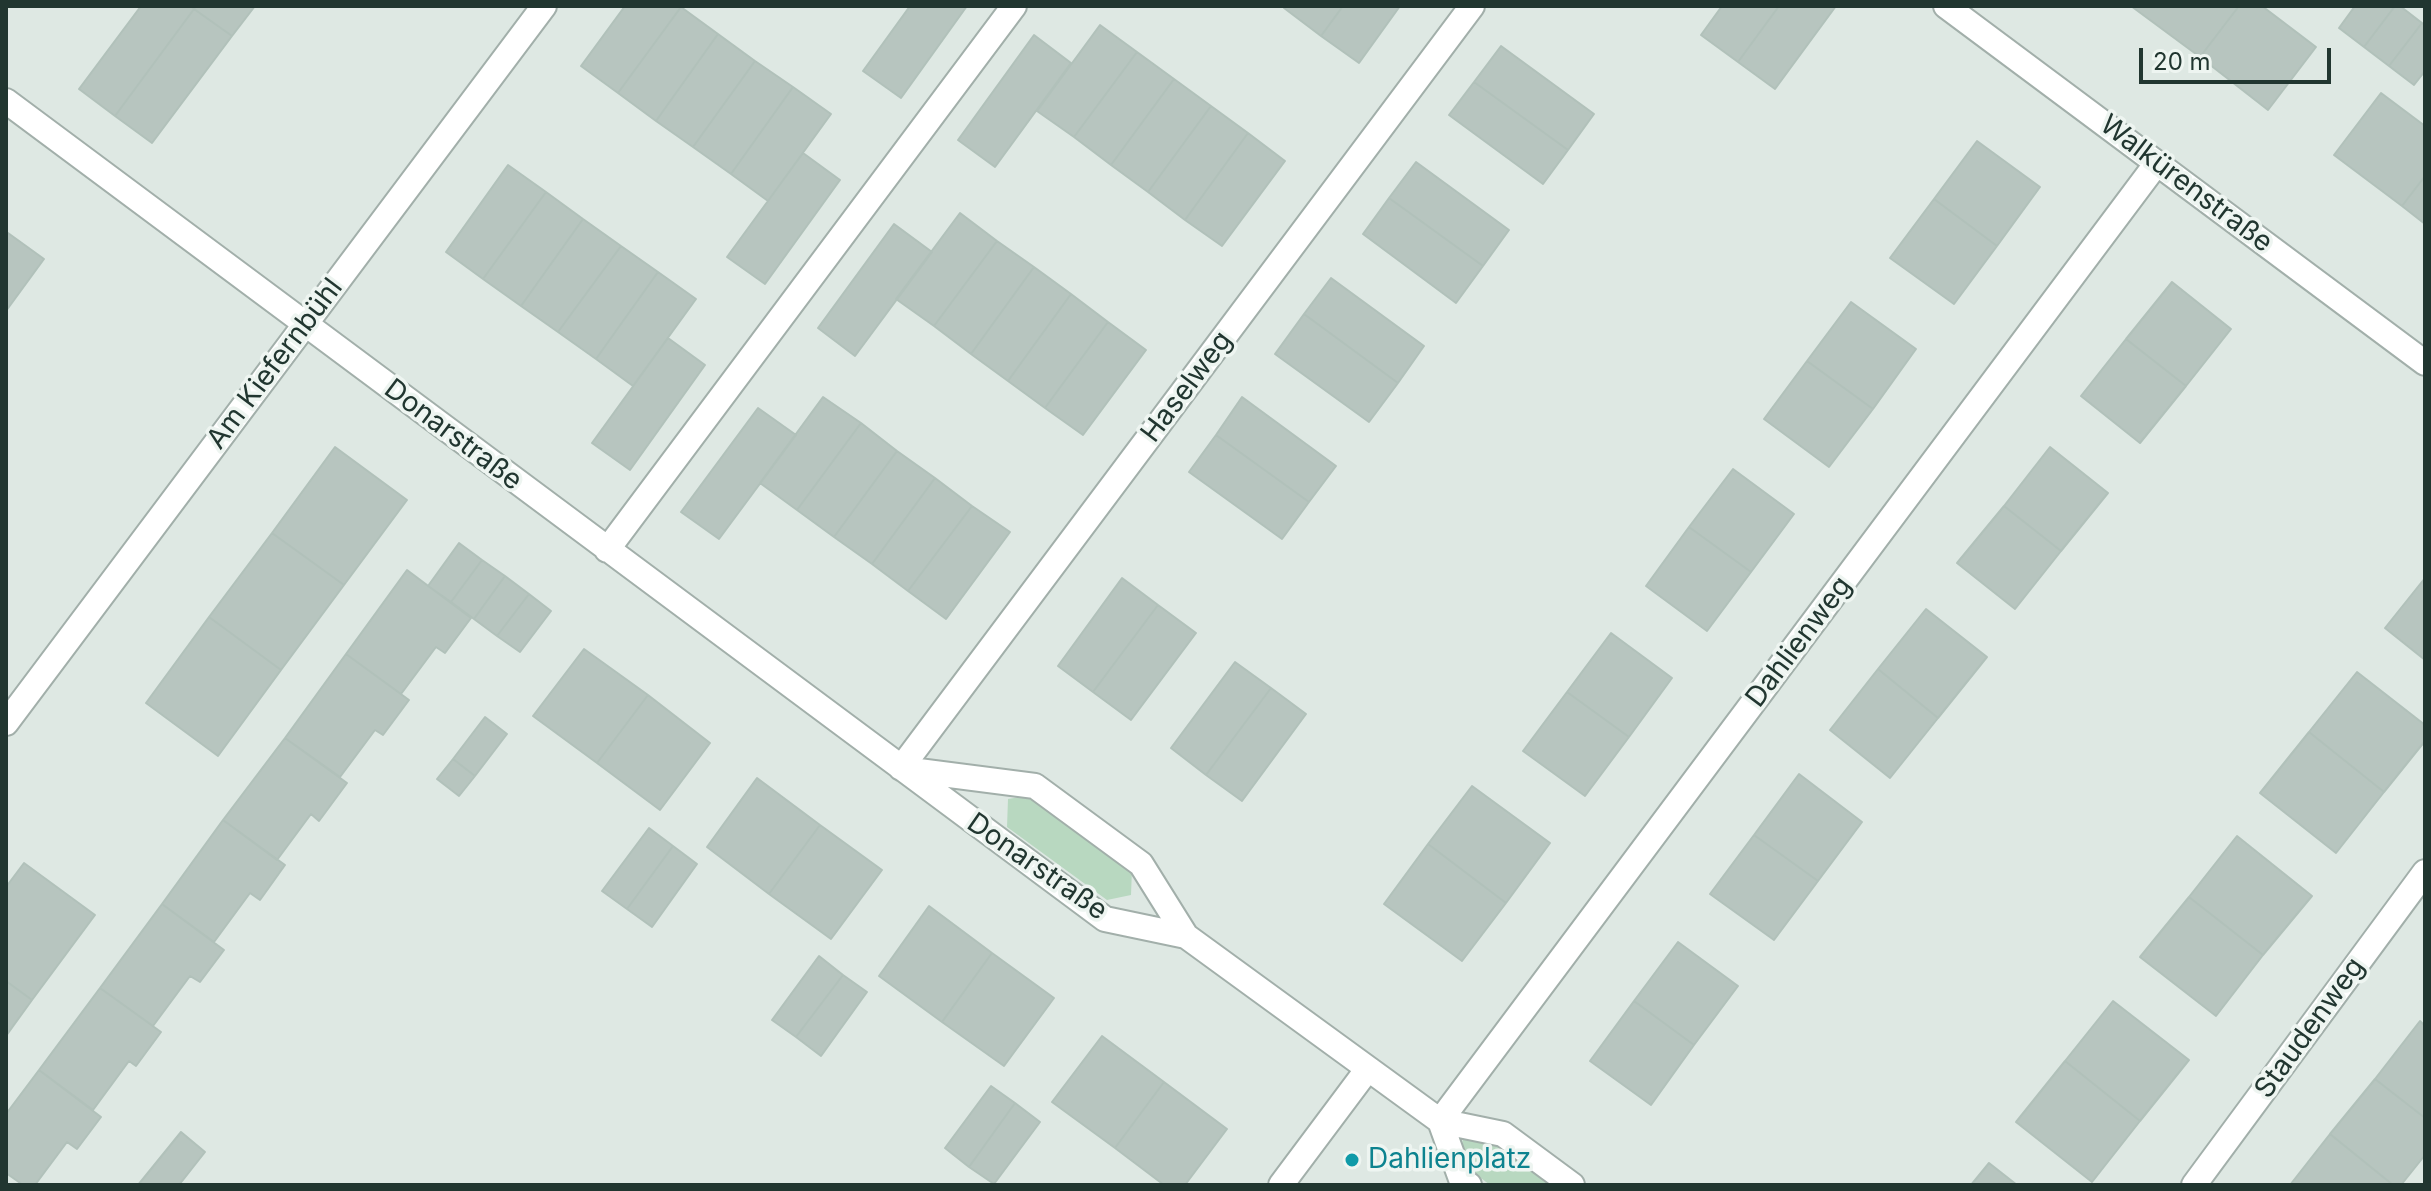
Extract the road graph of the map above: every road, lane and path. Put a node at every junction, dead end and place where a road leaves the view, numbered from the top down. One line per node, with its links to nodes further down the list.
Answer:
1 (544, 6): 7 (street, Am Kiefernbühl)
2 (1014, 6): 9 (street)
3 (1472, 6): 11 (street, Haselweg)
4 (1946, 6): 6 (street, Walkürenstraße)
5 (6, 101): 7 (street, Donarstraße)
6 (2157, 163): 8 (street, Walkürenstraße); 15 (street, Dahlienweg)
7 (305, 324): 9 (street, Donarstraße); 10 (street, Am Kiefernbühl)
8 (2425, 363)
9 (607, 550): 11 (street, Donarstraße)
10 (6, 723)
11 (901, 768): 13 (street, Donarstraße); 13 (street, Donarstraße)
12 (2425, 872): 19 (street, Staudenweg)
13 (1186, 936): 14 (street, Donarstraße)
14 (1367, 1070): 15 (street, Donarstraße); 16 (street)
15 (1440, 1121): 17 (street); 18 (street, Donarstraße)
16 (1281, 1185)
17 (1469, 1185)
18 (1572, 1185)
19 (2194, 1185)

